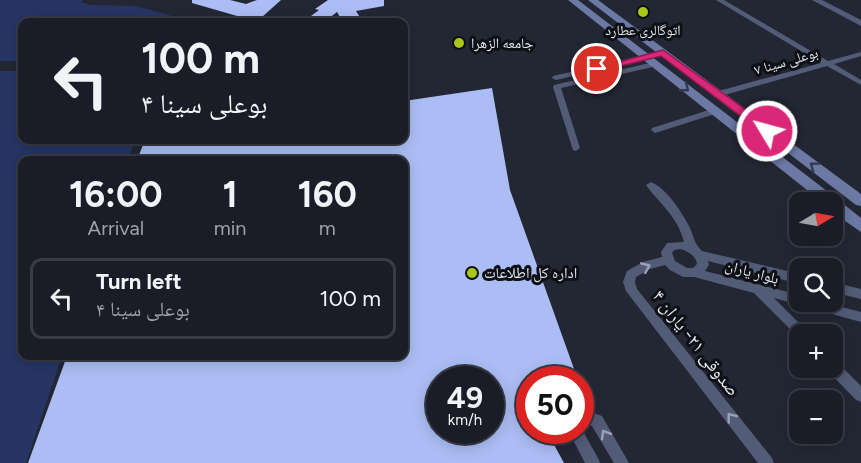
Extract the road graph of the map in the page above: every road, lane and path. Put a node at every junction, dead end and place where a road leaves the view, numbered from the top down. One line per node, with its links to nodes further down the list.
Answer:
1 (572, 0): 8 (main road)
2 (592, 0): 7 (main road)
3 (719, 0): 9 (street)
4 (816, 0): 5 (street)
5 (861, 23)
6 (861, 54): 9 (street, بوعلی سینا ۷)
7 (667, 56): 8 (main road); 14 (main road)
8 (647, 61): 10 (street); 11 (street); 15 (main road, one-way to 15)
9 (828, 63): 13 (street); 14 (street, بوعلی سینا ۷)
10 (597, 69): 11 (street); 12 (street)
11 (604, 76): 17 (street)
12 (556, 78)
13 (861, 83)
14 (718, 94): 20 (main road, one-way to 14)
15 (714, 111): 16 (street); 19 (main road)
16 (655, 130)
17 (576, 148)
18 (651, 185): 23 (street)
19 (818, 192)
20 (861, 201)
21 (843, 212): 22 (main road)
22 (861, 226)
23 (695, 251): 24 (street); 25 (street); 26 (street, بلوار یاران)
24 (667, 260): 25 (street); 40 (street, صدوقی ۲۱- یاران ۴, one-way to 24)
25 (696, 273): 27 (street, بلوار یاران)
26 (789, 276)
27 (758, 290): 30 (street, بلوار یاران); 33 (street)
28 (843, 290): 29 (street)
29 (861, 294)
30 (789, 298)
31 (843, 312): 32 (street, بلوار یاران)
32 (861, 317)
33 (792, 324)
34 (843, 377): 35 (street)
35 (861, 395)
36 (594, 420): 39 (street, one-way to 36)
37 (583, 444): 38 (street)
38 (593, 463)
39 (622, 463)
40 (767, 463)

